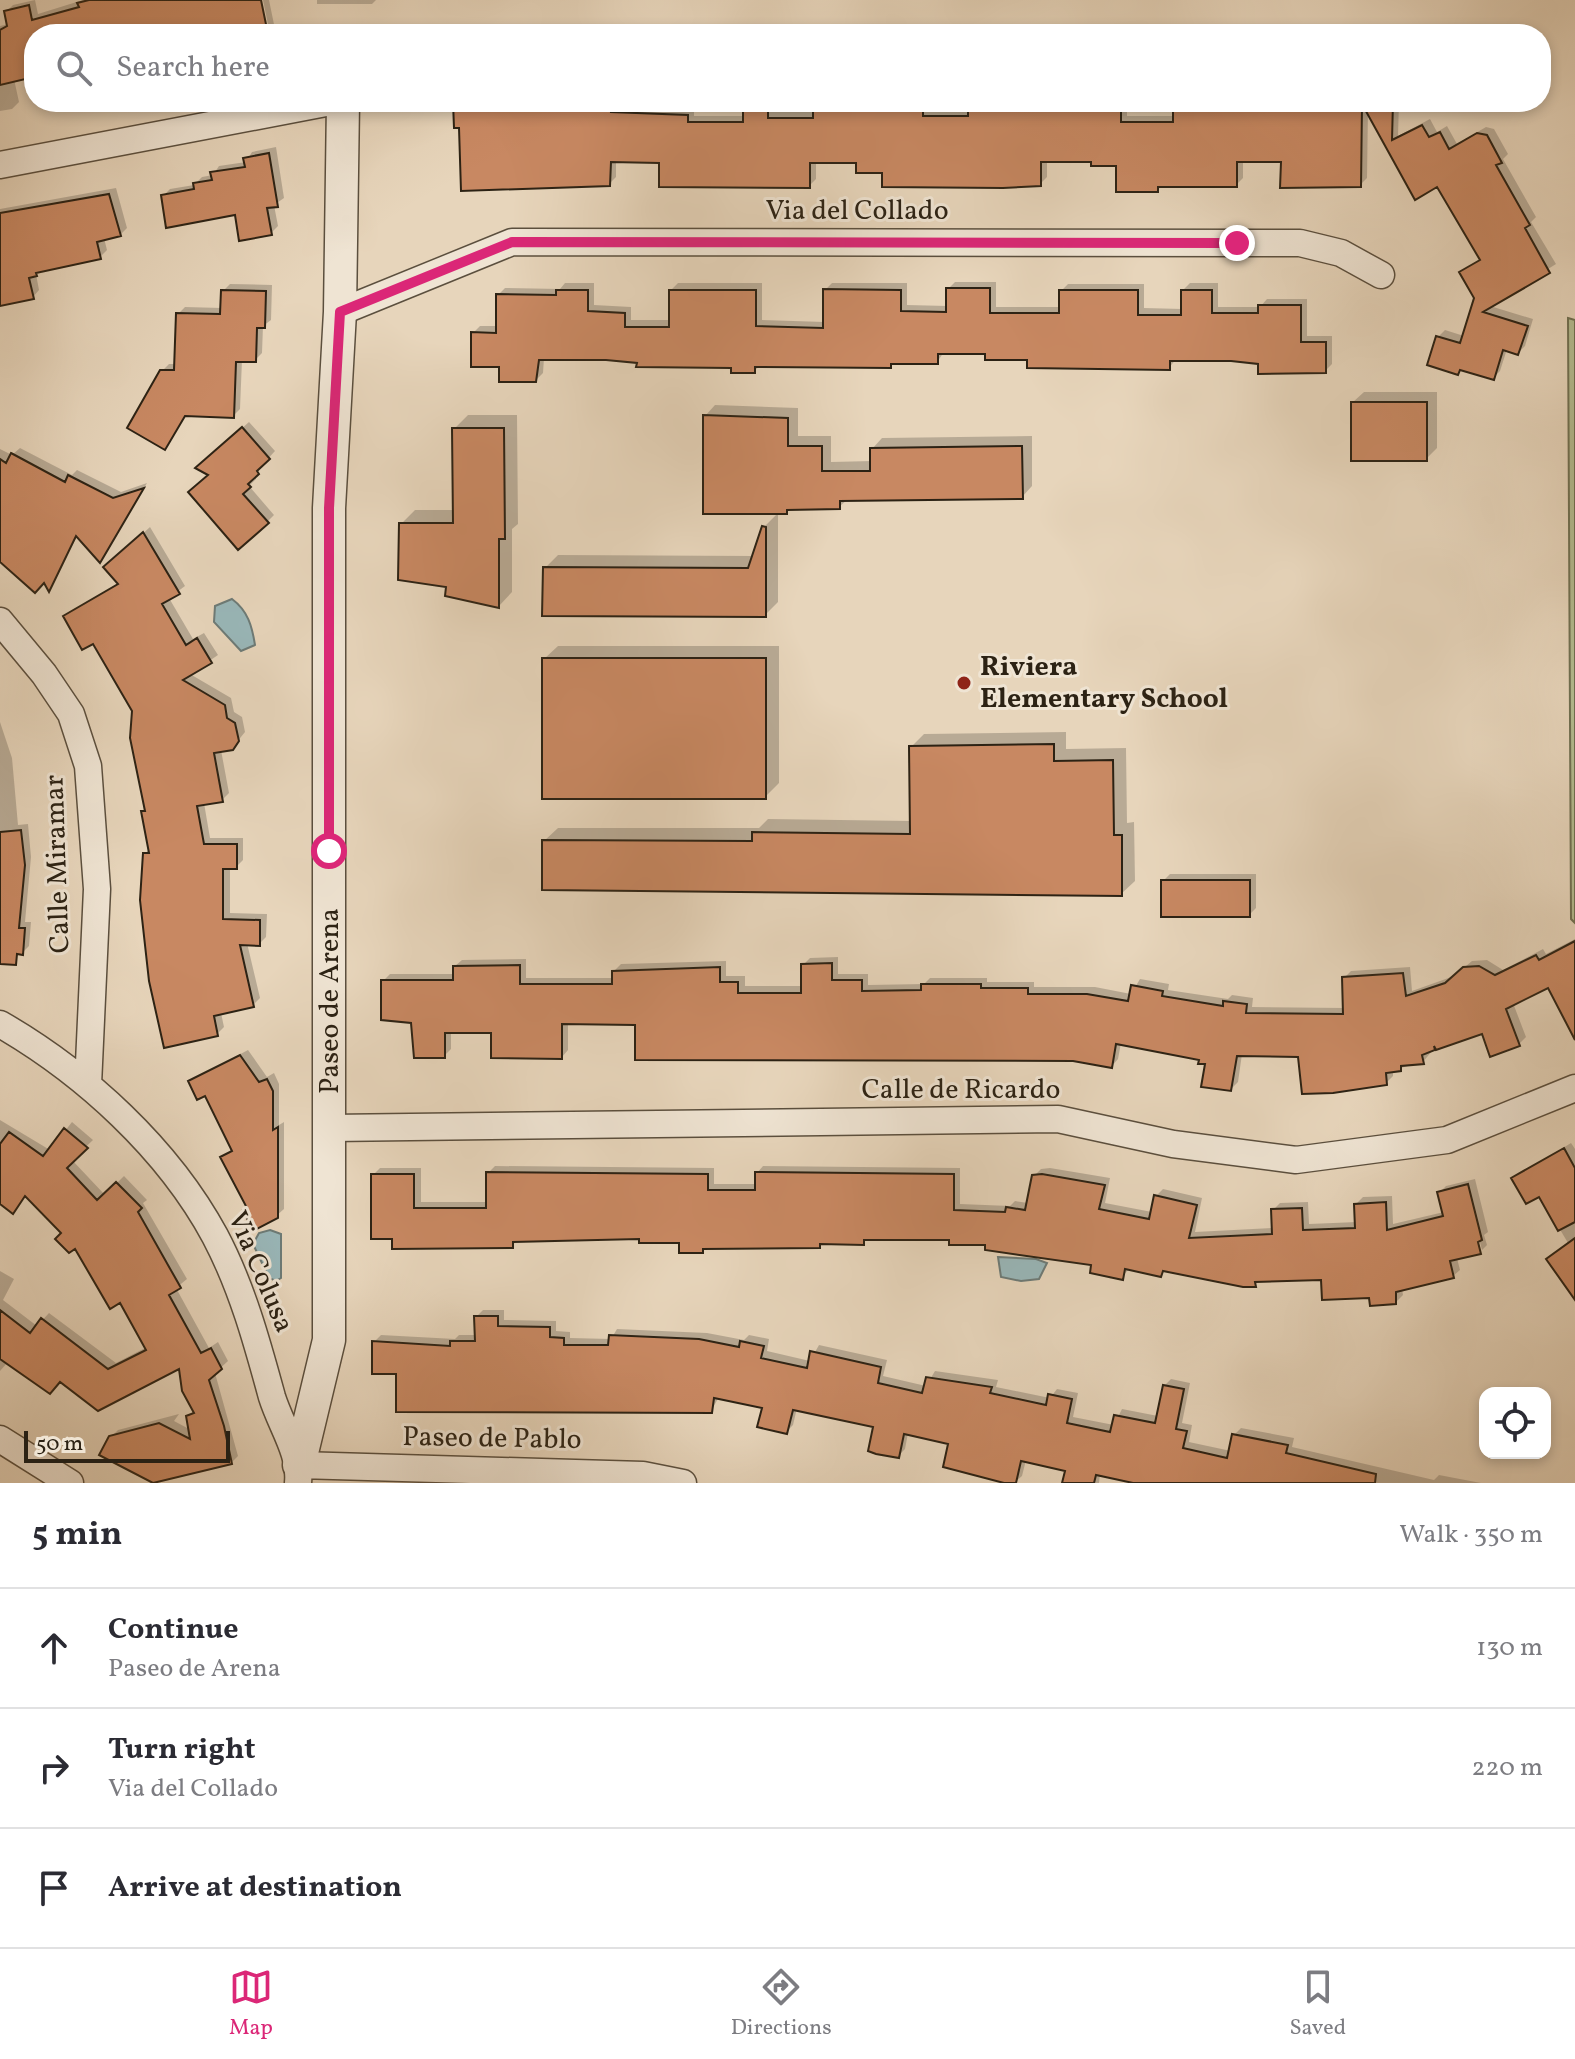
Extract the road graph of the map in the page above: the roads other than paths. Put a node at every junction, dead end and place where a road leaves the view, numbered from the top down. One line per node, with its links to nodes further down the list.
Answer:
1 (278, 112): 3 (street)
2 (343, 112): 5 (street, Paseo de Arena)
3 (0, 165)
4 (1381, 275): 5 (street, Via del Collado)
5 (340, 312): 10 (street, Paseo de Arena)
6 (0, 621): 8 (street, Calle Miramar)
7 (0, 1024): 8 (street, Via Colusa)
8 (88, 1085): 12 (street, Via Colusa)
9 (1575, 1088): 10 (street, Calle de Ricardo)
10 (331, 1128): 12 (street, Paseo de Arena)
11 (0, 1439): 14 (street)
12 (298, 1474): 13 (street, Paseo de Pablo)
13 (643, 1479): 15 (street, Paseo de Pablo)
14 (70, 1483)
15 (683, 1483)

